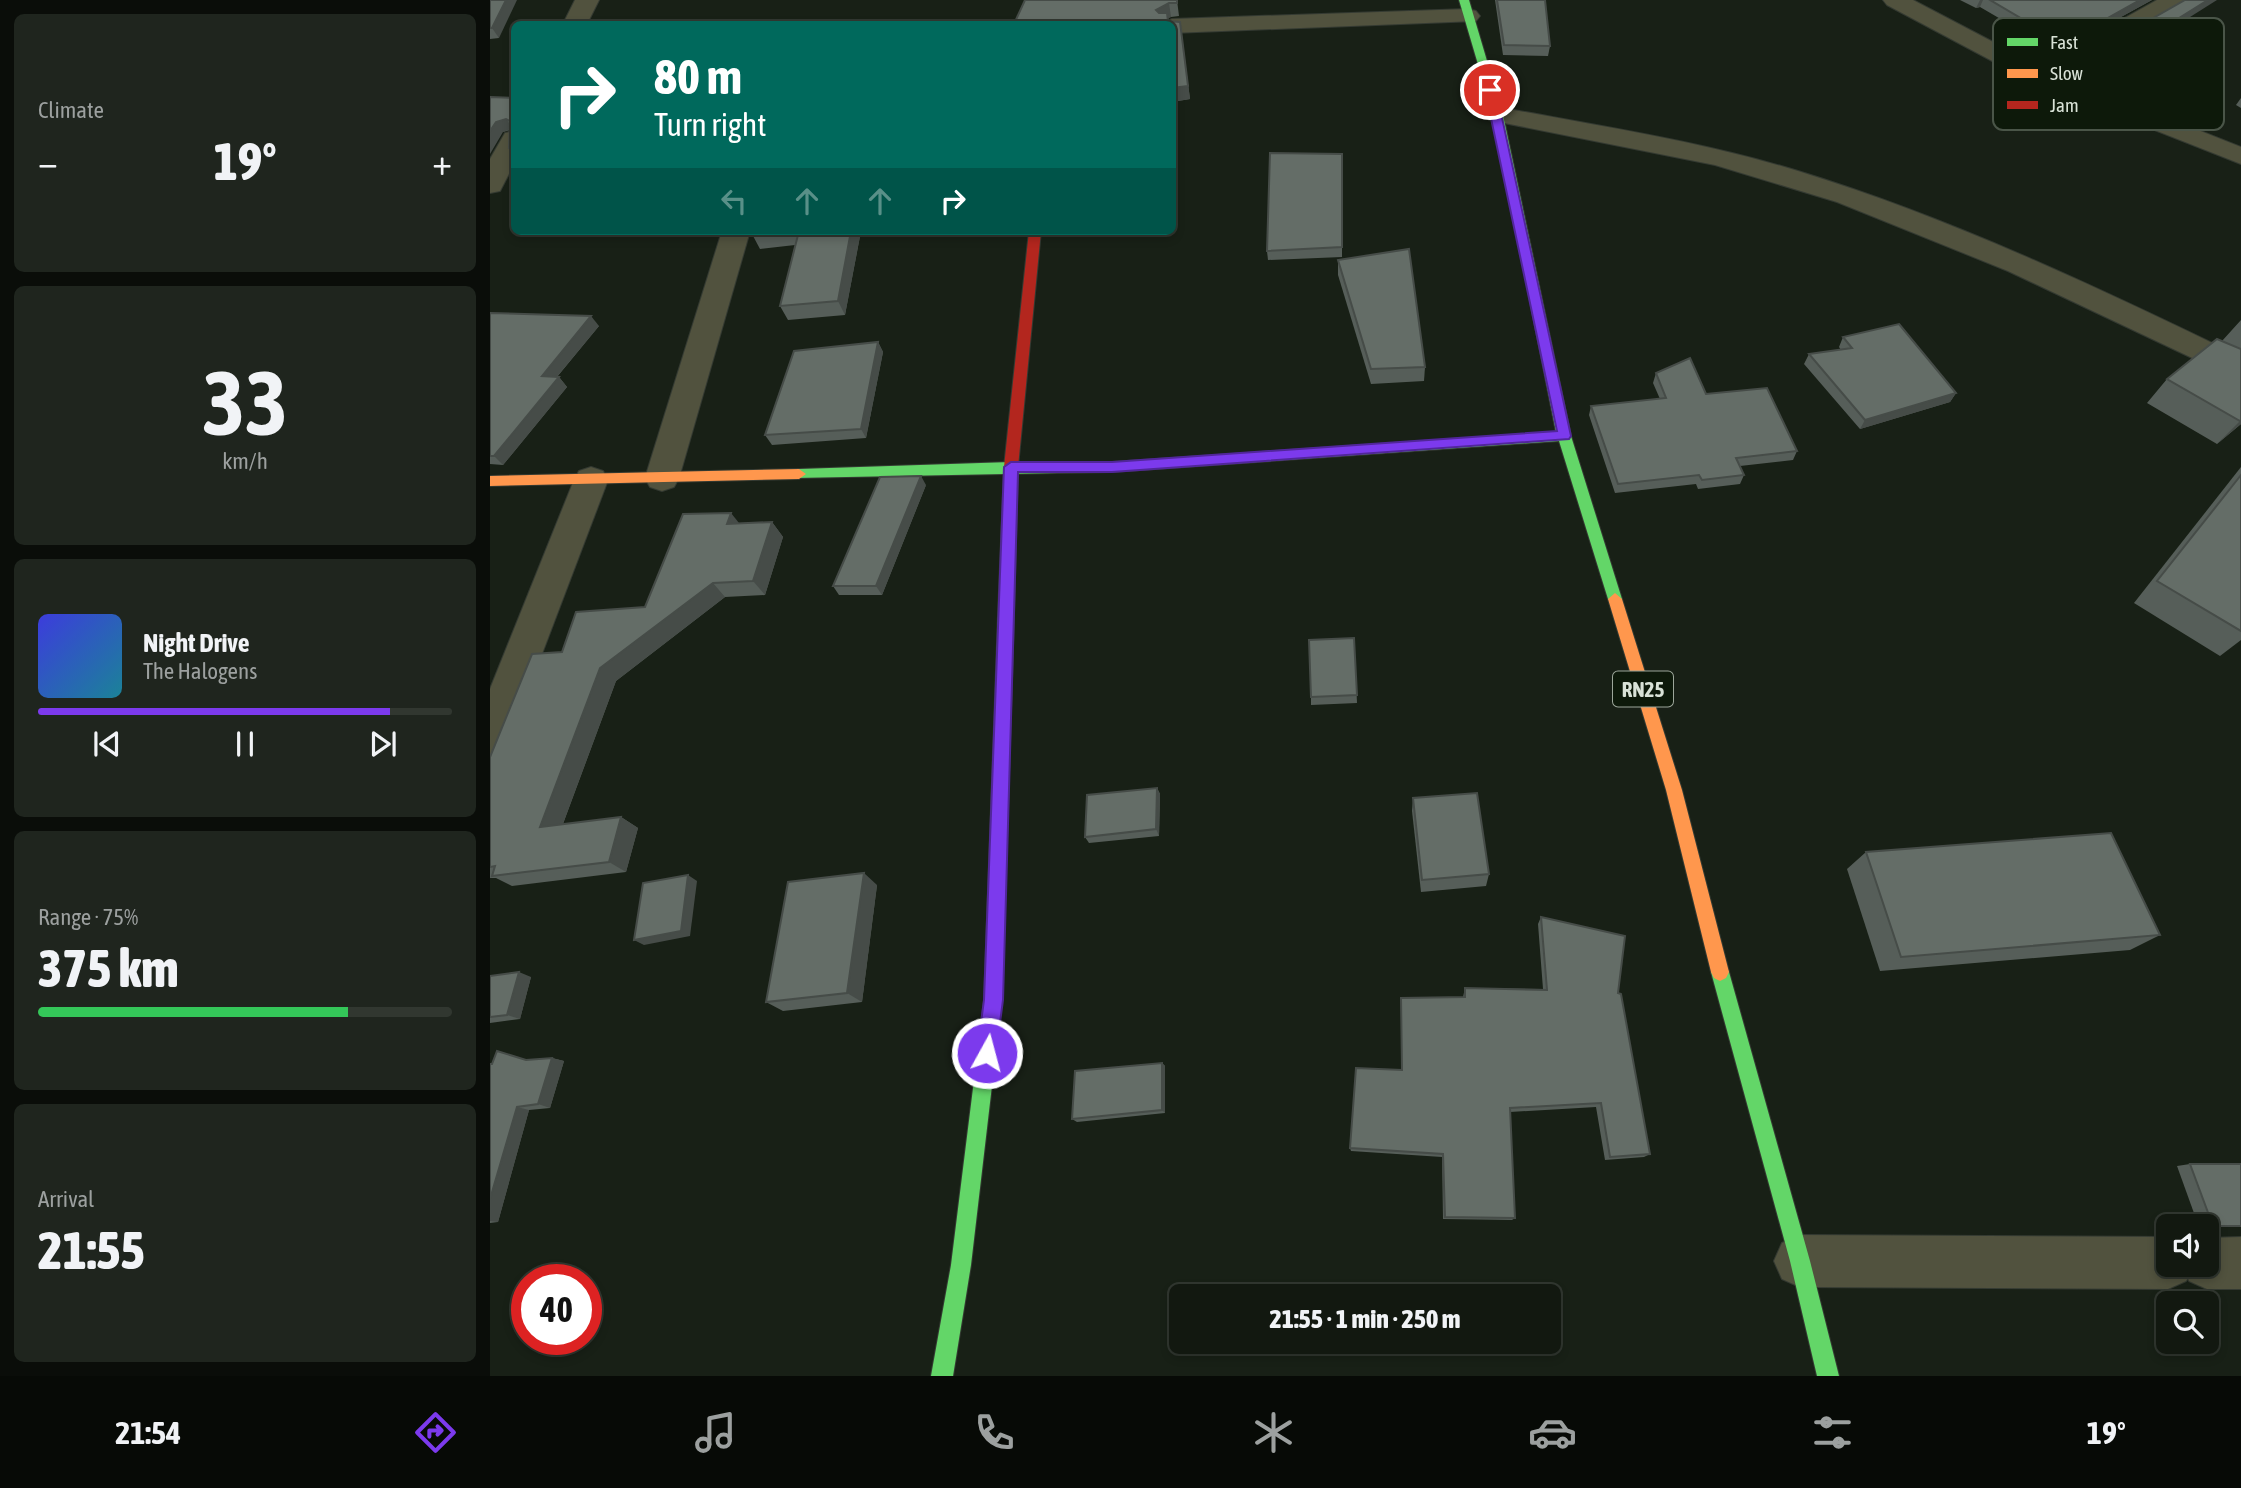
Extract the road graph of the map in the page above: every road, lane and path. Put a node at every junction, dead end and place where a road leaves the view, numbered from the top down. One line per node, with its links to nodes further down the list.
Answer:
1 (587, 0): 6 (street)
2 (1895, 0): 8 (street)
3 (2174, 0): 5 (street)
4 (1466, 8): 7 (street); 9 (street, RN25)
5 (2142, 18)
6 (576, 21)
7 (1176, 26)
8 (1993, 52)
9 (1498, 115): 16 (street); 17 (street, RN25)
10 (2175, 130): 12 (street)
11 (511, 145): 13 (street)
12 (2241, 156)
13 (490, 185)
14 (735, 235): 19 (street)
15 (1035, 235): 18 (street)
16 (2241, 370)
17 (1564, 436): 18 (street); 23 (street, RN25)
18 (1011, 467): 19 (street); 27 (street)
19 (662, 478): 20 (street)
20 (591, 480): 21 (street); 22 (street)
21 (490, 481)
22 (490, 738)
23 (1800, 1261): 24 (street); 28 (street, RN25)
24 (2156, 1263)
25 (2219, 1263): 26 (street)
26 (2241, 1263)
27 (942, 1376)
28 (1828, 1376)

